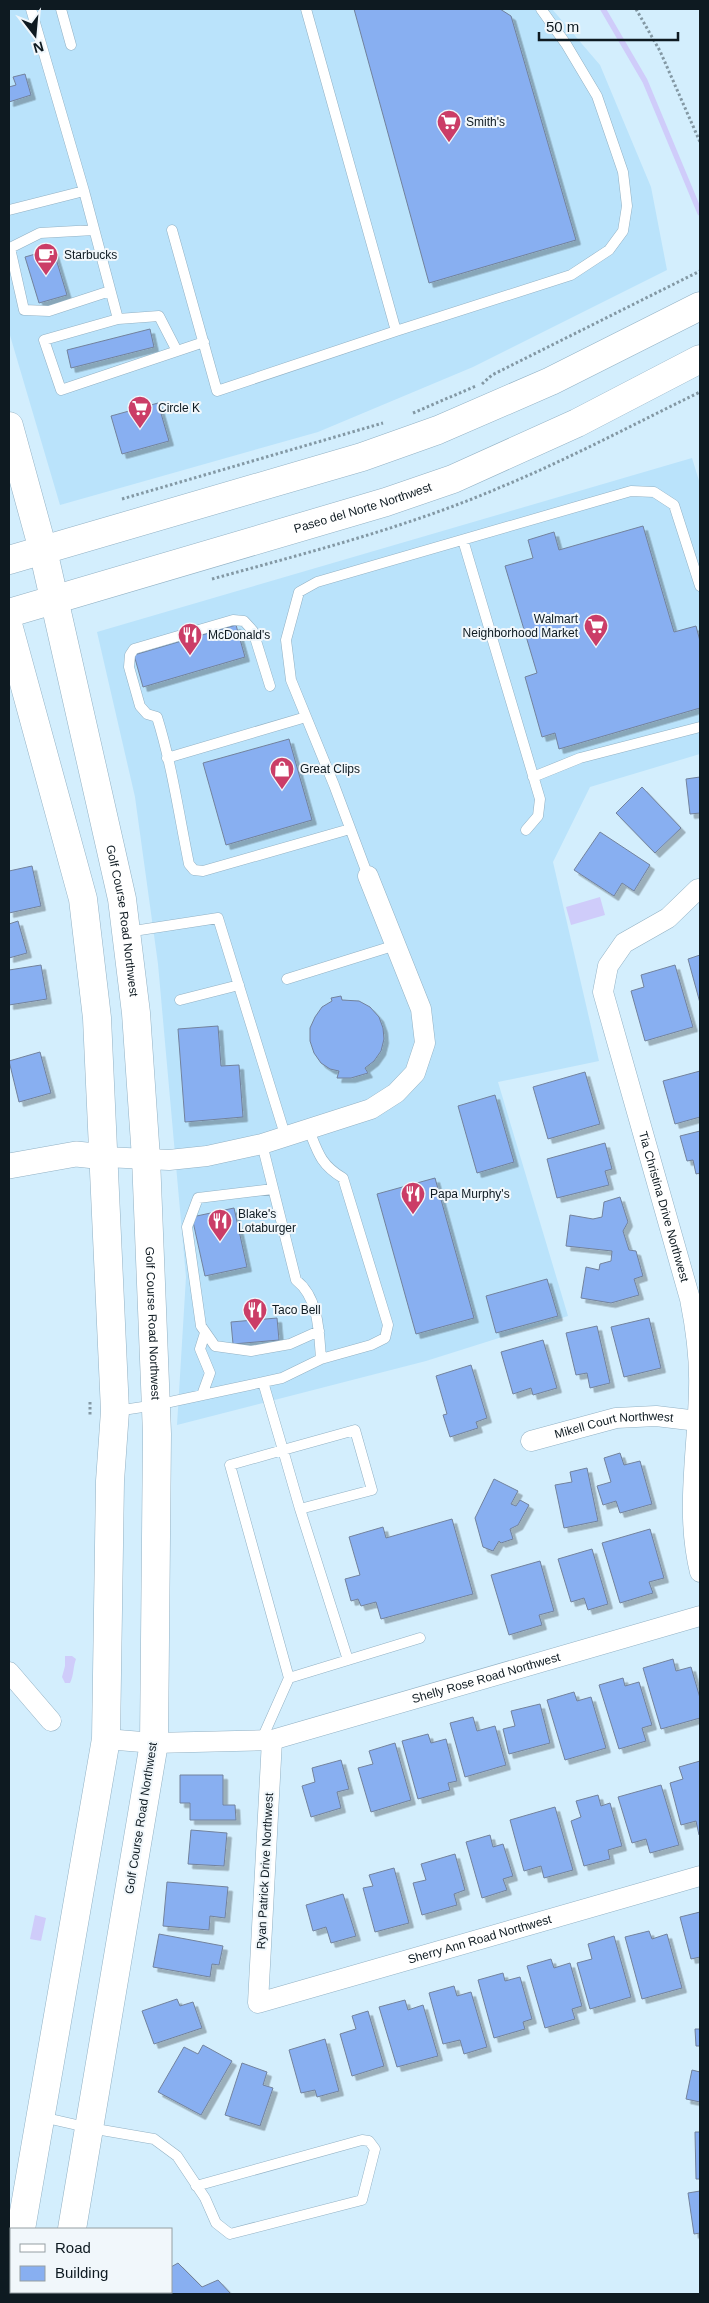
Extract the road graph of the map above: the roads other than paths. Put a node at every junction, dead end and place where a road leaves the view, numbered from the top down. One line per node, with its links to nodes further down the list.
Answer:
1 (31, 9): 6 (lane)
2 (61, 9): 5 (lane)
3 (306, 9): 13 (lane)
4 (541, 9): 13 (lane)
5 (72, 45)
6 (84, 191): 7 (lane); 8 (lane)
7 (9, 210)
8 (94, 230): 10 (lane); 10 (lane)
9 (172, 230): 14 (lane)
10 (110, 291): 12 (lane)
11 (700, 306): 19 (main road)
12 (118, 319): 15 (lane); 15 (lane)
13 (396, 331): 14 (lane)
14 (204, 342): 15 (lane)
15 (177, 351)
16 (700, 359): 22 (main road, Paseo del Norte Northwest)
17 (9, 426): 19 (main road, Golf Course Road Northwest)
18 (463, 540): 21 (lane); 26 (lane); 29 (lane)
19 (43, 550): 20 (main road); 22 (main road, Golf Course Road Northwest)
20 (9, 560)
21 (700, 586)
22 (54, 600): 23 (main road, Paseo del Norte Northwest); 34 (main road, Golf Course Road Northwest)
23 (9, 613)
24 (9, 628): 42 (main road)
25 (270, 686): 28 (lane)
26 (306, 718): 28 (lane); 30 (lane)
27 (700, 727): 29 (lane)
28 (167, 758): 30 (lane)
29 (533, 777): 31 (lane)
30 (350, 829): 32 (lane)
31 (526, 830)
32 (368, 876): 35 (street)
33 (698, 889): 53 (street, Tia Christina Drive Northwest)
34 (126, 932): 37 (lane); 43 (main road, Golf Course Road Northwest)
35 (396, 945): 36 (lane); 39 (street)
36 (287, 979)
37 (239, 985): 38 (lane); 40 (lane)
38 (180, 1000)
39 (309, 1130): 40 (street); 48 (lane)
40 (286, 1138): 41 (street)
41 (262, 1144): 43 (street); 45 (lane)
42 (104, 1156): 43 (street); 44 (street); 52 (main road)
43 (146, 1158): 51 (main road, Golf Course Road Northwest)
44 (9, 1166)
45 (273, 1189): 46 (lane); 47 (lane)
46 (319, 1331): 47 (lane); 48 (lane)
47 (205, 1332): 50 (lane)
48 (321, 1359): 49 (lane)
49 (263, 1382): 50 (lane); 55 (lane)
50 (202, 1395): 51 (lane)
51 (156, 1405): 52 (lane); 66 (main road, Golf Course Road Northwest)
52 (115, 1411): 64 (main road)
53 (698, 1421): 54 (street, Mikell Court Northwest); 57 (street, Tia Christina Drive Northwest)
54 (531, 1441)
55 (283, 1450): 56 (lane); 56 (lane); 62 (lane)
56 (300, 1509): 60 (lane)
57 (700, 1572)
58 (700, 1616): 65 (street, Shelly Rose Road Northwest)
59 (420, 1638): 60 (lane)
60 (348, 1660): 62 (lane)
61 (9, 1672): 63 (street)
62 (289, 1678): 65 (lane)
63 (51, 1721)
64 (106, 1740): 66 (street, Shelly Rose Road Northwest); 69 (main road)
65 (266, 1740): 66 (street, Shelly Rose Road Northwest); 68 (street, Ryan Patrick Drive Northwest)
66 (154, 1743): 70 (main road, Golf Course Road Northwest)
67 (700, 1876): 68 (street, Sherry Ann Road Northwest)
68 (258, 2003)
69 (41, 2117): 70 (lane); 72 (main road)
70 (90, 2128): 71 (lane); 73 (main road, Golf Course Road Northwest)
71 (196, 2186): 71 (lane)
72 (21, 2228)
73 (72, 2228)

